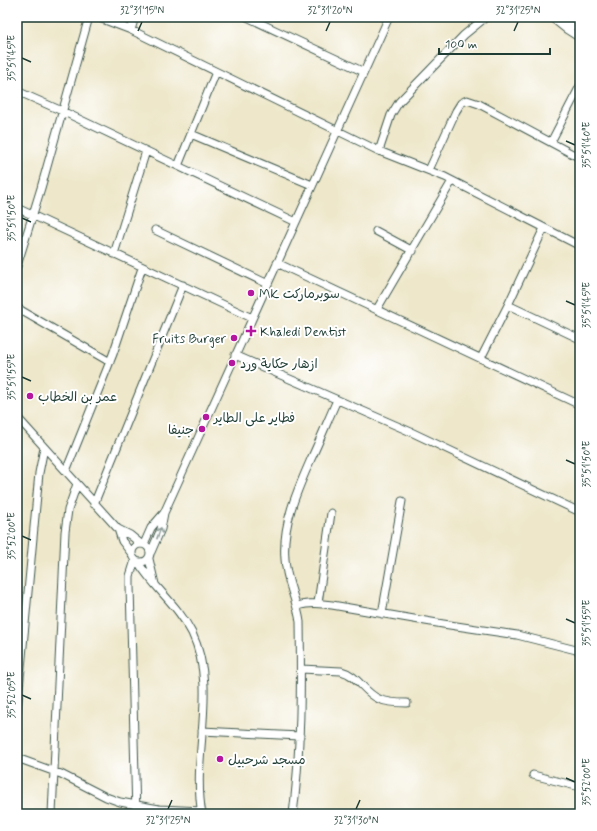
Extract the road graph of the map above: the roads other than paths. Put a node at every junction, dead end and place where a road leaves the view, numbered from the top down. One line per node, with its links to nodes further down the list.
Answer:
1 (89, 17): 15 (street)
2 (97, 17): 9 (street)
3 (135, 17): 9 (street)
4 (247, 17): 12 (street)
5 (389, 17): 12 (street)
6 (486, 17): 20 (street)
7 (553, 18): 8 (street); 10 (street)
8 (578, 25)
9 (131, 30): 11 (street)
10 (580, 38)
11 (216, 72): 16 (street); 17 (street)
12 (364, 72): 16 (street)
13 (580, 86): 18 (street)
14 (17, 91): 15 (street)
15 (62, 111): 19 (street); 27 (street)
16 (338, 130): 20 (street); 25 (street)
17 (191, 134): 22 (street); 25 (street)
18 (551, 142): 21 (street); 23 (street)
19 (146, 151): 22 (street); 34 (street)
20 (380, 151): 23 (street)
21 (580, 158)
22 (178, 166): 28 (street)
23 (429, 170): 24 (street)
24 (452, 181): 29 (street); 33 (street)
25 (312, 185): 28 (street)
26 (17, 208): 27 (street)
27 (32, 216): 34 (street); 36 (street)
28 (296, 222): 35 (street)
29 (544, 228): 32 (street); 40 (street)
30 (155, 230): 38 (street)
31 (376, 231): 33 (street)
32 (580, 246)
33 (413, 250): 42 (street)
34 (114, 254): 37 (street)
35 (277, 263): 38 (street); 42 (street)
36 (17, 266)
37 (142, 268): 39 (street); 47 (street)
38 (268, 284): 43 (street)
39 (183, 285): 43 (street); 55 (street)
40 (508, 305): 44 (street); 46 (street)
41 (17, 308): 47 (street)
42 (377, 309): 46 (street)
43 (252, 318): 45 (street)
44 (580, 339)
45 (236, 355): 48 (street); 58 (street)
46 (481, 358): 49 (street)
47 (110, 362): 52 (street)
48 (337, 400): 57 (street); 65 (street)
49 (580, 406)
50 (17, 417): 51 (street)
51 (44, 448): 52 (street); 70 (street)
52 (66, 471): 53 (street)
53 (77, 484): 55 (street); 74 (street)
54 (402, 500): 66 (street)
55 (94, 504): 59 (street)
56 (331, 512): 64 (street)
57 (580, 512)
58 (164, 513): 60 (street); 61 (street, one-way to 58)
59 (118, 529): 60 (street); 62 (street)
60 (142, 544): 61 (street); 62 (street)
61 (150, 556): 62 (street); 63 (street)
62 (135, 559): 63 (street); 77 (street)
63 (155, 584): 71 (street)
64 (318, 603): 65 (street); 66 (street)
65 (298, 606): 68 (street)
66 (382, 614): 67 (street)
67 (580, 651)
68 (301, 669): 69 (street); 72 (street)
69 (407, 703)
70 (17, 711)
71 (202, 731): 72 (street); 78 (street)
72 (300, 736): 81 (street)
73 (17, 758): 74 (street)
74 (54, 771): 77 (street); 79 (street)
75 (533, 775): 76 (street)
76 (580, 787)
77 (136, 806): 78 (street); 80 (street)
78 (202, 813)
79 (52, 814)
80 (136, 814)
81 (293, 814)

